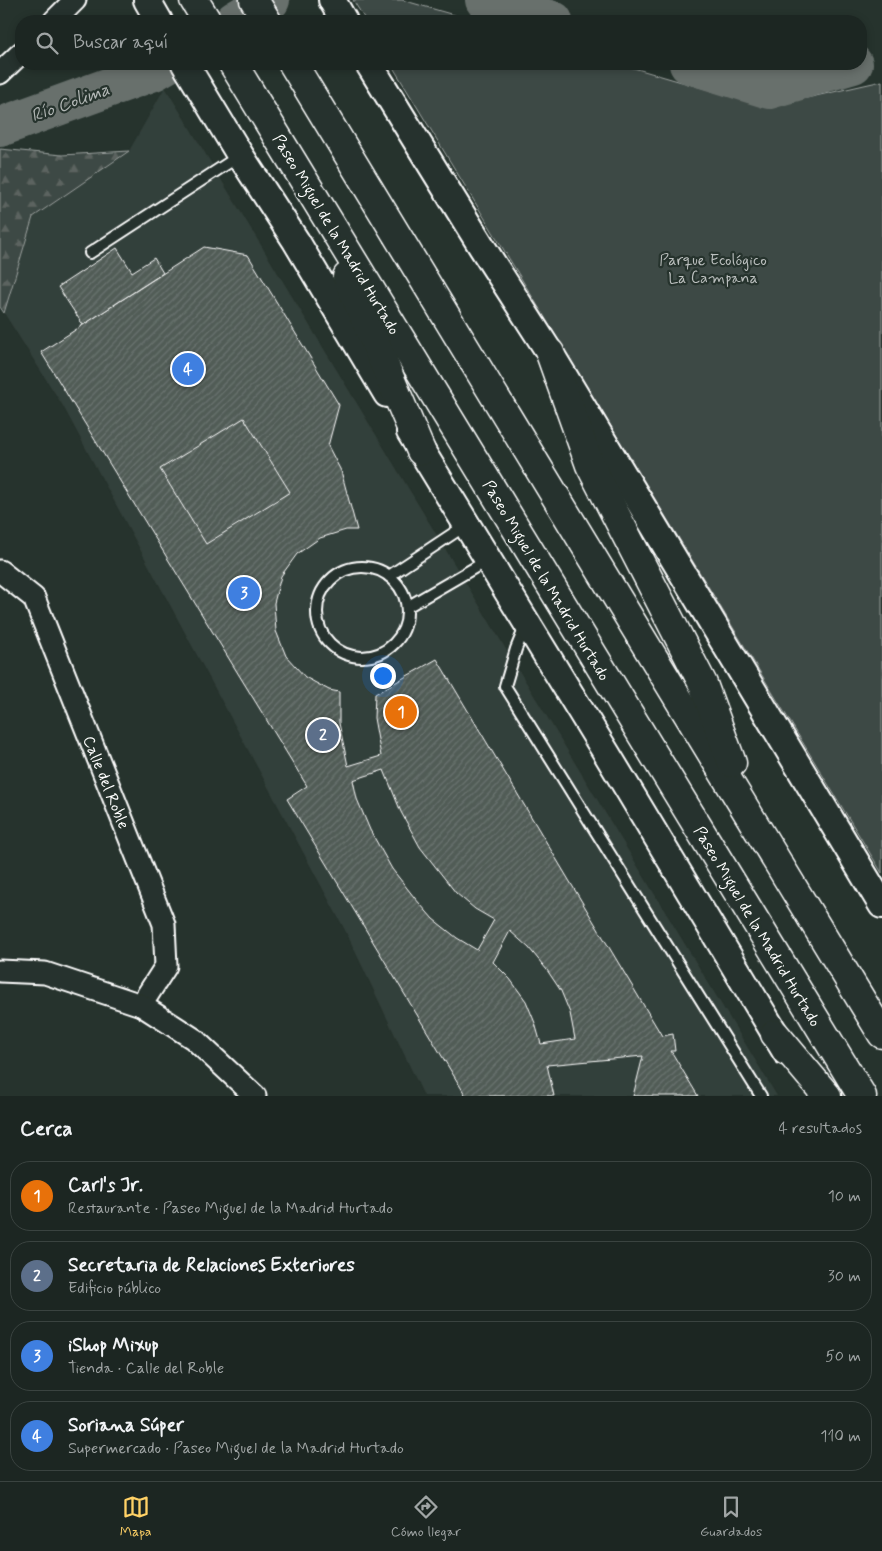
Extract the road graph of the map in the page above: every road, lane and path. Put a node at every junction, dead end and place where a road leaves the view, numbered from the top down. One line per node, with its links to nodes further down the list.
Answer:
1 (76, 0): 6 (street)
2 (147, 0): 7 (street)
3 (194, 0): 8 (highway)
4 (254, 0): 9 (highway)
5 (332, 0): 10 (street)
6 (60, 15)
7 (156, 15)
8 (203, 15)
9 (263, 15)
10 (341, 15)
11 (15, 59): 16 (street)
12 (237, 70): 18 (highway, Paseo Miguel de la Madrid Hurtado)
13 (297, 70): 28 (highway)
14 (373, 70): 20 (street)
15 (189, 71): 17 (street)
16 (0, 73)
17 (240, 155): 19 (lane); 21 (street)
18 (309, 188): 21 (highway); 38 (highway, Paseo Miguel de la Madrid Hurtado)
19 (90, 253)
20 (550, 353): 28 (highway); 29 (street)
21 (421, 451): 22 (street)
22 (466, 525): 23 (street); 25 (lane)
23 (488, 560): 26 (lane); 27 (street)
24 (0, 571): 31 (street, Calle del Roble)
25 (389, 576): 26 (lane); 26 (lane)
26 (407, 607)
27 (526, 623): 32 (street); 35 (lane)
28 (753, 821): 33 (highway)
29 (882, 905)
30 (0, 971): 31 (street)
31 (141, 1004): 34 (street)
32 (775, 1034): 36 (street); 37 (highway)
33 (882, 1034)
34 (255, 1096)
35 (760, 1096)
36 (812, 1096)
37 (827, 1096)
38 (862, 1096)

